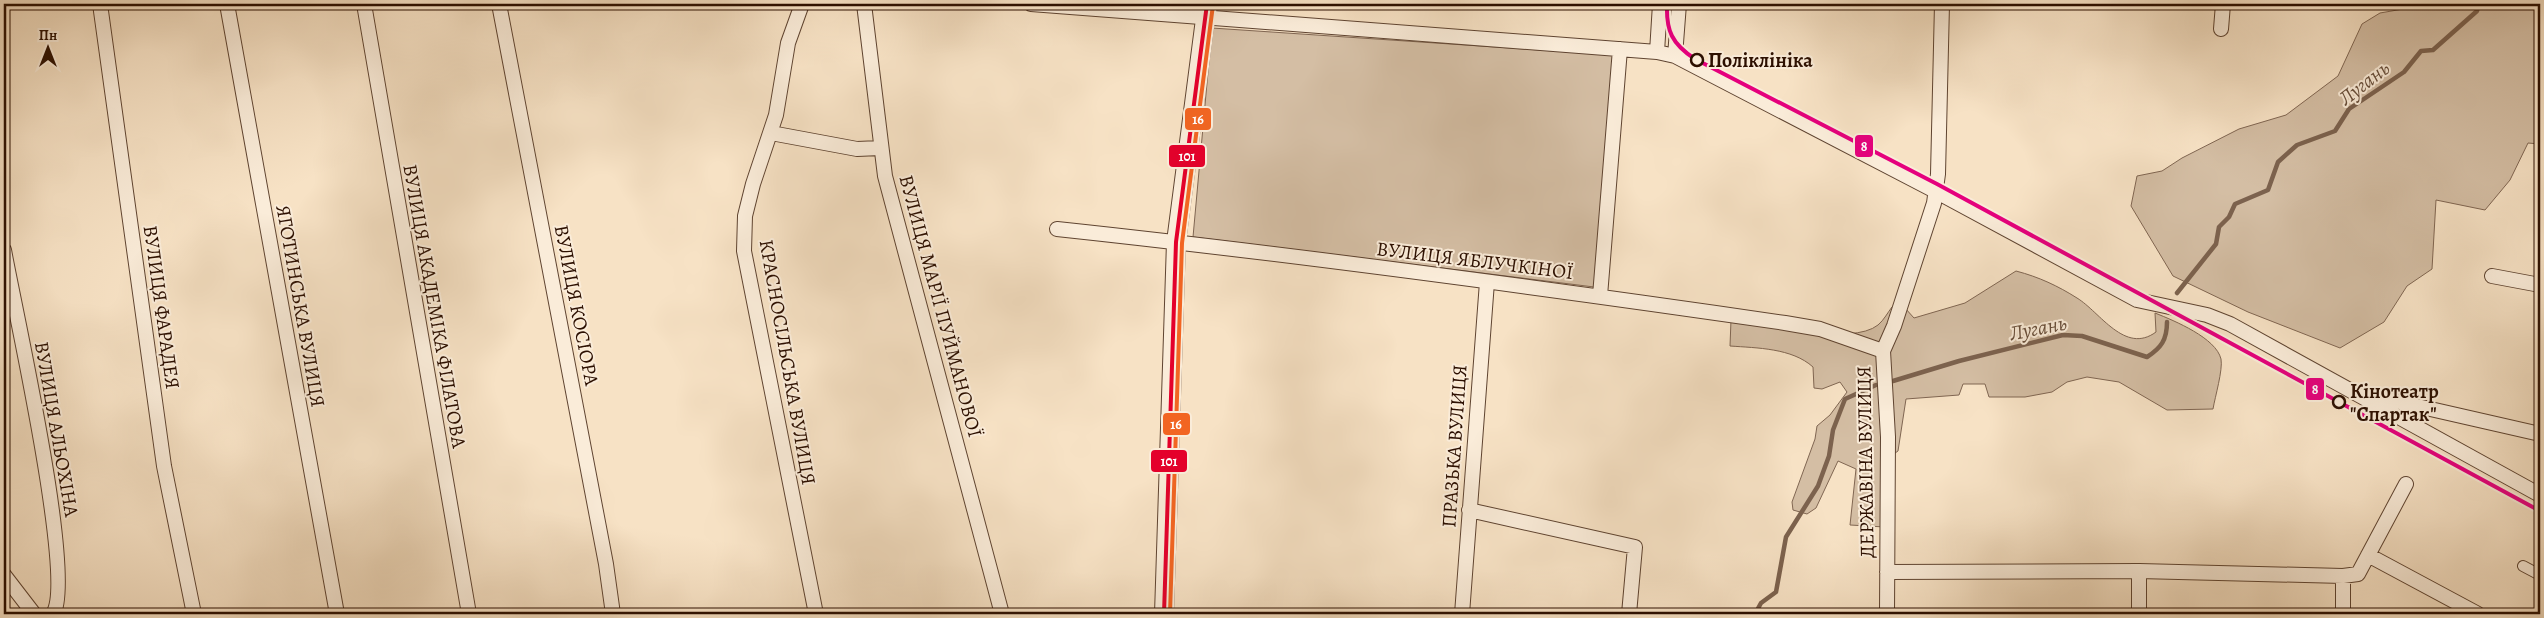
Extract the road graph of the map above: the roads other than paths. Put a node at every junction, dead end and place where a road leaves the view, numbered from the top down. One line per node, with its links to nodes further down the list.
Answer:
1 (100, 4): 43 (street, ВУЛИЦЯ ФАРАДЕЯ)
2 (227, 4): 44 (street, ЯГОТИНСЬКА ВУЛИЦЯ)
3 (364, 4): 45 (street, ВУЛИЦЯ АКАДЕМІКА ФІЛАТОВА)
4 (499, 4): 46 (street, ВУЛИЦЯ КОСІОРА)
5 (802, 4): 18 (street, КРАСНОСІЛЬСЬКА ВУЛИЦЯ)
6 (864, 4): 19 (street, ВУЛИЦЯ МАРІЇ ПУЙМАНОВОЇ)
7 (1031, 4): 12 (street)
8 (1660, 4): 16 (street)
9 (1678, 4): 17 (street)
10 (1942, 4): 20 (street)
11 (2223, 4): 14 (street)
12 (1097, 7): 13 (street)
13 (1206, 11): 15 (street); 22 (street)
14 (2221, 29)
15 (1620, 49): 16 (street); 27 (street)
16 (1657, 52): 17 (street)
17 (1674, 56): 20 (street)
18 (771, 133): 19 (street); 47 (street, КРАСНОСІЛЬСЬКА ВУЛИЦЯ)
19 (880, 148): 48 (street, ВУЛИЦЯ МАРІЇ ПУЙМАНОВОЇ)
20 (1935, 191): 28 (street); 29 (street)
21 (1057, 229): 22 (street, ВУЛИЦЯ ЯБЛУЧКІНОЇ)
22 (1176, 242): 25 (street, ВУЛИЦЯ ЯБЛУЧКІНОЇ); 49 (street)
23 (4, 250): 42 (street, ВУЛИЦЯ АЛЬОХІНА)
24 (2492, 276): 26 (street)
25 (1487, 282): 27 (street, ВУЛИЦЯ ЯБЛУЧКІНОЇ); 33 (street, ПРАЗЬКА ВУЛИЦЯ)
26 (2540, 285)
27 (1600, 296): 28 (street, ВУЛИЦЯ ЯБЛУЧКІНОЇ)
28 (1883, 351): 37 (street, ДЕРЖАВІНА ВУЛИЦЯ)
29 (2352, 391): 30 (street); 32 (street)
30 (2540, 434)
31 (2406, 484): 34 (street)
32 (2540, 495)
33 (1469, 510): 50 (street, ПРАЗЬКА ВУЛИЦЯ); 51 (street)
34 (2368, 555): 40 (street); 55 (street)
35 (2523, 566): 39 (street)
36 (2139, 571): 37 (street); 40 (street); 53 (street)
37 (1887, 572): 52 (street, ДЕРЖАВІНА ВУЛИЦЯ)
38 (4, 575): 41 (street)
39 (2540, 575)
40 (2343, 576): 54 (street)
41 (34, 614)
42 (53, 614)
43 (194, 614)
44 (337, 614)
45 (469, 614)
46 (614, 614)
47 (816, 614)
48 (1002, 614)
49 (1164, 614)
50 (1462, 614)
51 (1629, 614)
52 (1887, 614)
53 (2139, 614)
54 (2343, 614)
55 (2478, 614)

